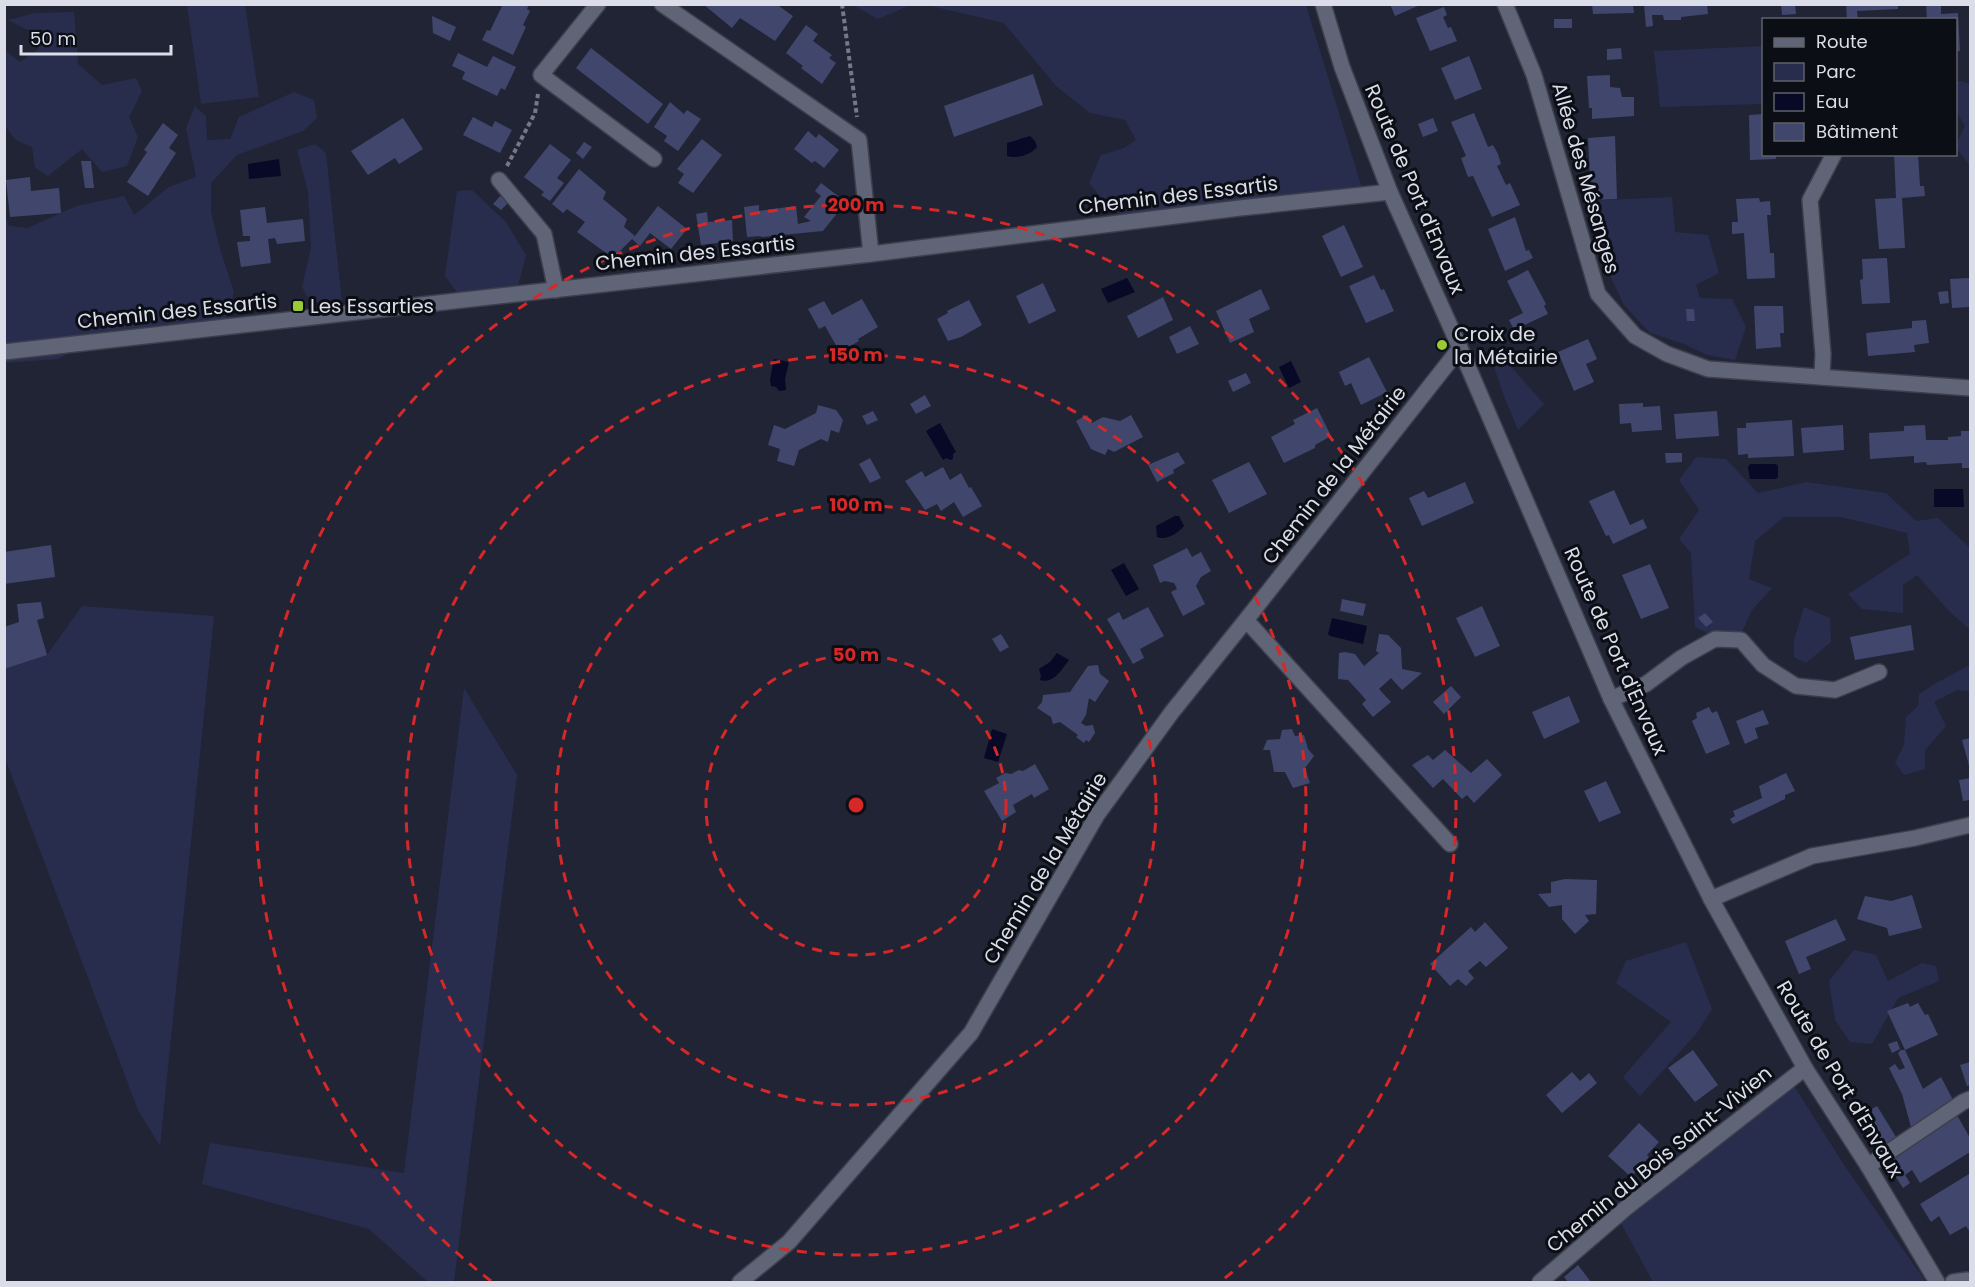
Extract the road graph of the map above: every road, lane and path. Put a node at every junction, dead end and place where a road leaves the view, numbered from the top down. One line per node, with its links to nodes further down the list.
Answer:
1 (598, 4): 6 (street)
2 (662, 4): 7 (street)
3 (842, 4): 7 (path)
4 (1323, 4): 11 (street, Route de Port d'Envaux)
5 (1505, 4): 16 (street, Allée des Mésanges)
6 (541, 75): 9 (street); 10 (path)
7 (859, 140): 12 (street)
8 (1833, 156): 16 (street)
9 (654, 159)
10 (499, 180): 13 (street)
11 (1390, 192): 12 (street, Chemin des Essartis); 14 (street, Route de Port d'Envaux)
12 (871, 254): 13 (street, Chemin des Essartis)
13 (556, 290): 15 (street, Chemin des Essartis)
14 (1460, 348): 18 (street, Chemin de la Métairie); 20 (street, Route de Port d'Envaux)
15 (4, 352)
16 (1822, 377): 17 (street, Allée des Mésanges)
17 (1971, 388)
18 (1246, 620): 22 (street); 27 (street, Chemin de la Métairie)
19 (1879, 672): 20 (street)
20 (1611, 699): 23 (street, Route de Port d'Envaux)
21 (1971, 825): 23 (street)
22 (1450, 844)
23 (1711, 899): 24 (street, Route de Port d'Envaux)
24 (1805, 1068): 26 (street, Route de Port d'Envaux); 28 (street, Chemin du Bois Saint-Vivien)
25 (1971, 1099): 26 (street)
26 (1868, 1166): 29 (street, Route de Port d'Envaux)
27 (740, 1282)
28 (1540, 1282)
29 (1937, 1282)
30 (1953, 1282): 31 (street)
31 (1970, 1282)

